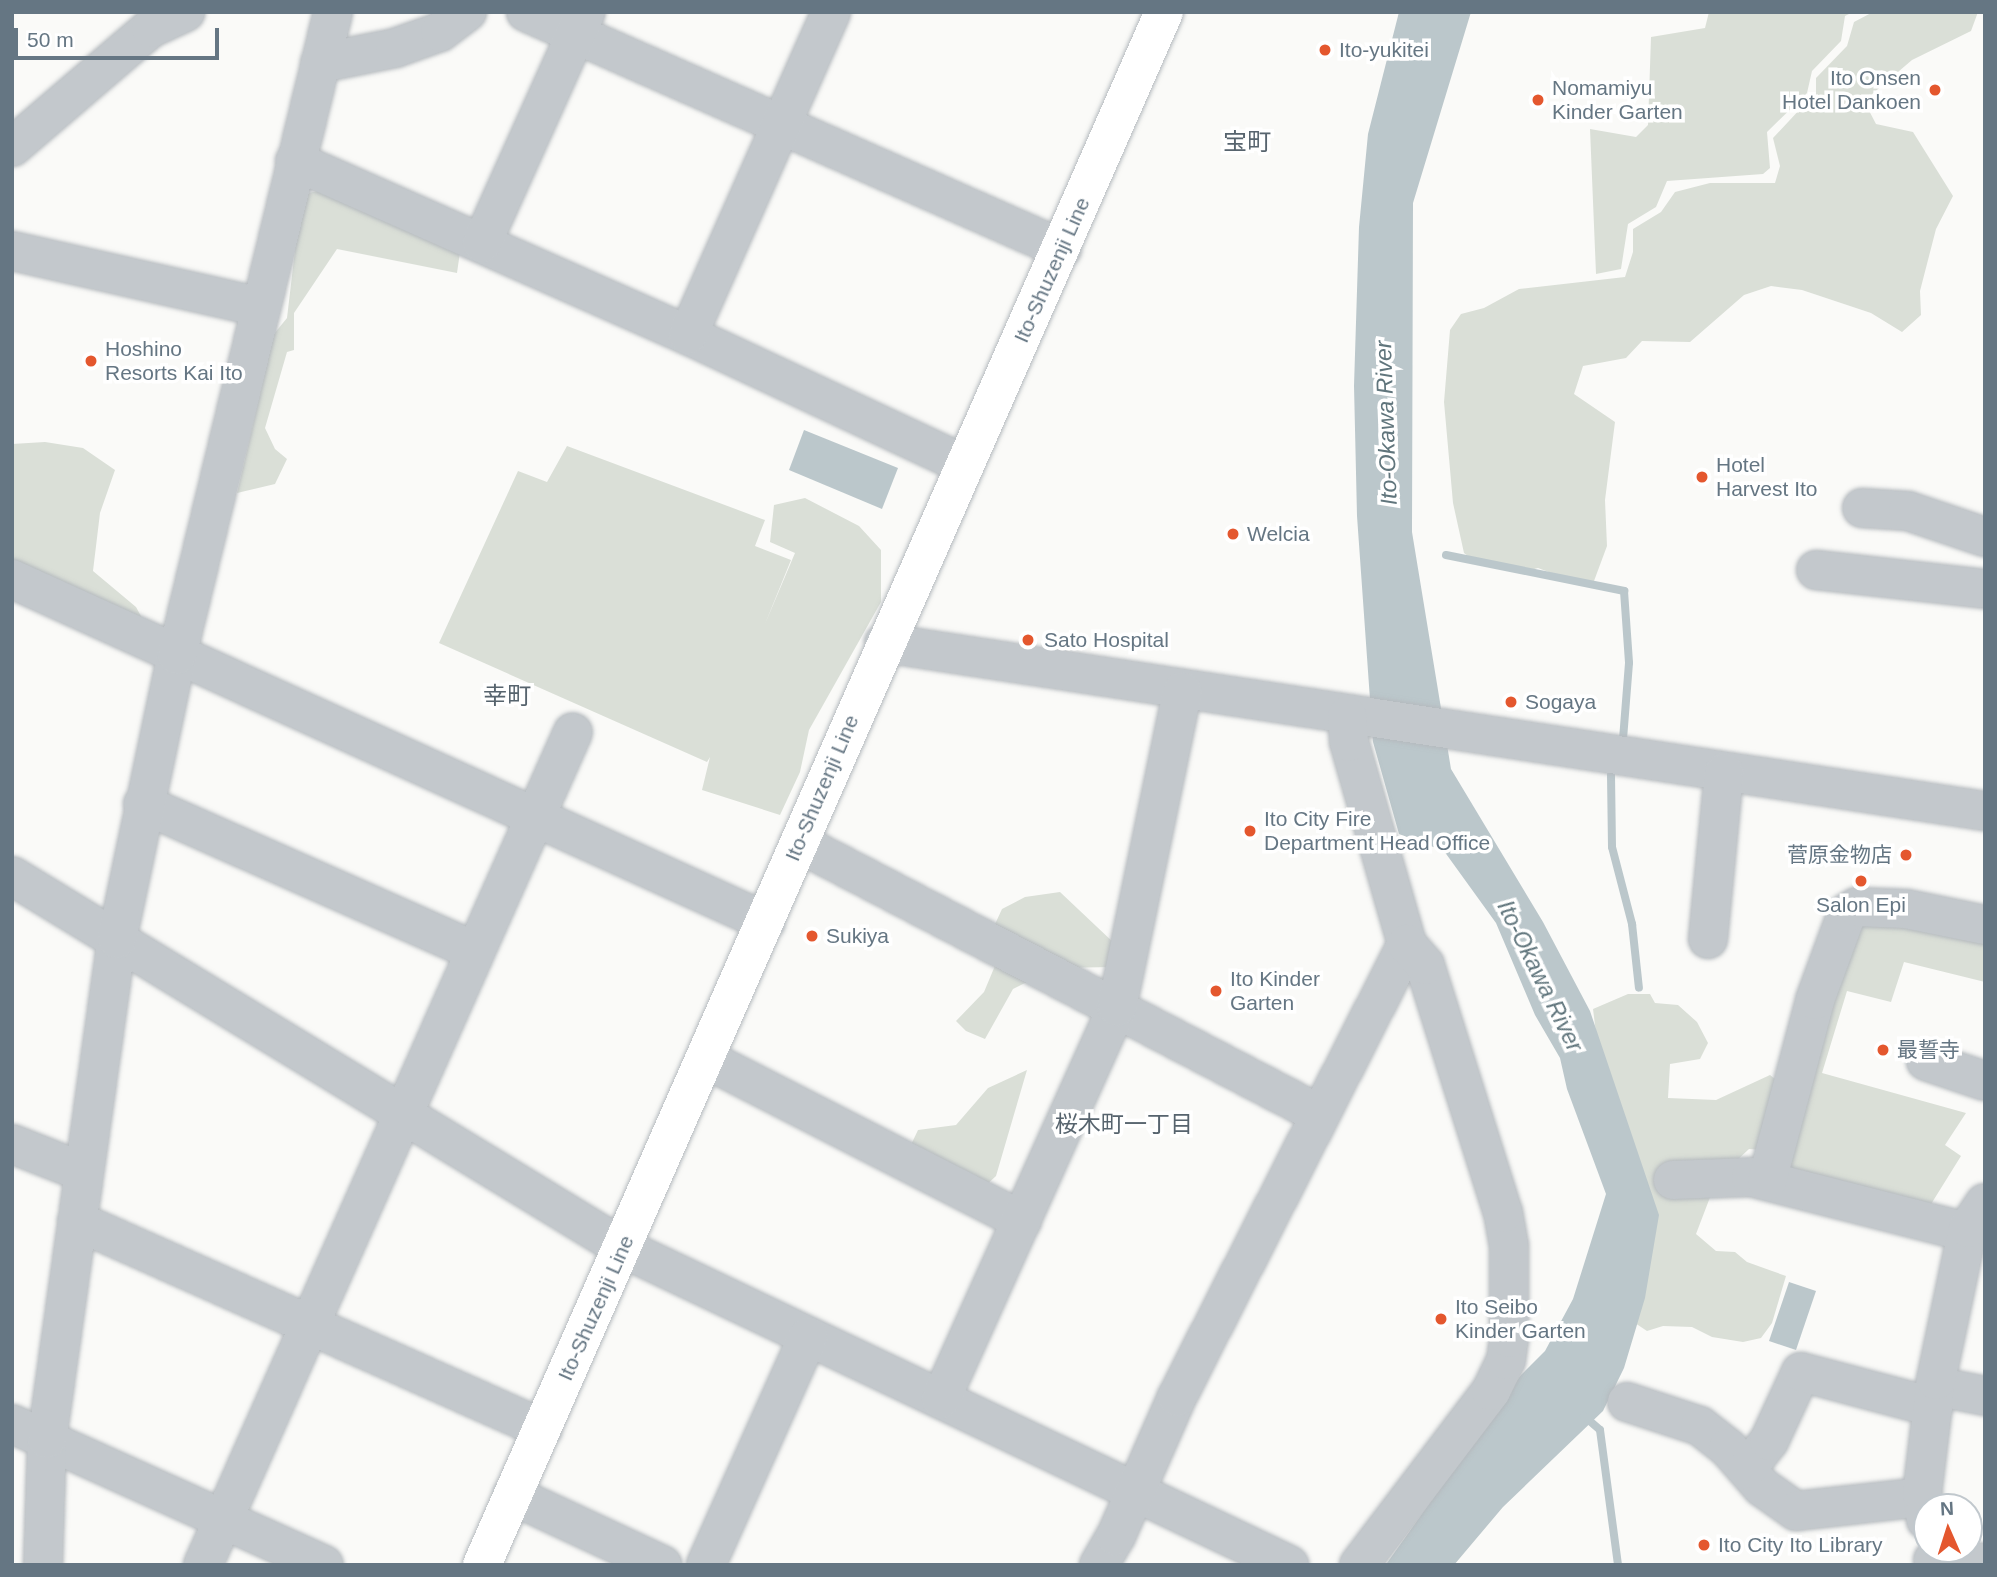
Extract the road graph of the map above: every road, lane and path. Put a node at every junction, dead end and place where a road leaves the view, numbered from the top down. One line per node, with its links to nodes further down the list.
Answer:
1 (185, 12): 10 (street)
2 (333, 12): 8 (street)
3 (467, 12): 8 (street)
4 (526, 12): 7 (street)
5 (831, 12): 9 (street)
6 (1164, 12): 13 (main road, Ito-Shuzenji Line)
7 (581, 24): 9 (street); 12 (street)
8 (320, 63): 11 (street)
9 (781, 126): 13 (street); 16 (street)
10 (12, 147)
11 (295, 161): 12 (street); 15 (street)
12 (482, 243): 16 (street)
13 (1062, 249): 17 (main road, Ito-Shuzenji Line)
14 (12, 251): 15 (street)
15 (261, 307): 24 (street)
16 (688, 335): 17 (street)
17 (964, 464): 23 (main road, Ito-Shuzenji Line)
18 (1862, 508): 19 (street)
19 (1985, 537)
20 (1816, 570): 22 (street)
21 (12, 579): 24 (street)
22 (1985, 589)
23 (884, 643): 25 (street); 32 (main road, Ito-Shuzenji Line)
24 (177, 655): 29 (street); 31 (street)
25 (1182, 692): 26 (street); 40 (street)
26 (1354, 717): 28 (street); 38 (street)
27 (573, 732): 31 (street)
28 (1724, 773): 30 (street); 37 (street)
29 (143, 804): 36 (street); 39 (street)
30 (1985, 811)
31 (536, 816): 34 (street); 39 (street)
32 (799, 843): 34 (main road, Ito-Shuzenji Line); 40 (street)
33 (12, 876): 36 (street)
34 (766, 922): 41 (main road, Ito-Shuzenji Line)
35 (1985, 925): 49 (street)
36 (117, 939): 44 (street); 47 (street)
37 (1708, 939)
38 (1408, 944): 45 (street); 77 (street)
39 (475, 951): 44 (street)
40 (1117, 1007): 45 (street); 52 (street)
41 (706, 1059): 52 (street); 53 (main road, Ito-Shuzenji Line)
42 (1926, 1061): 43 (street)
43 (1985, 1081)
44 (404, 1112): 53 (street); 54 (street)
45 (1319, 1114): 64 (street)
46 (12, 1144): 47 (street)
47 (83, 1171): 51 (street)
48 (1673, 1180): 49 (street)
49 (1767, 1181): 50 (street)
50 (1976, 1217): 57 (street)
51 (77, 1221): 54 (street); 62 (street)
52 (1022, 1221): 58 (street)
53 (623, 1248): 55 (street); 61 (main road, Ito-Shuzenji Line)
54 (308, 1325): 61 (street); 68 (street)
55 (808, 1337): 58 (street); 74 (street)
56 (1985, 1396): 57 (street)
57 (1934, 1397): 63 (street); 65 (street)
58 (941, 1399): 64 (street)
59 (1627, 1402): 63 (street)
60 (12, 1424): 62 (street)
61 (542, 1429): 66 (main road, Ito-Shuzenji Line)
62 (47, 1439): 68 (street); 69 (street)
63 (1746, 1469): 67 (street)
64 (1135, 1493): 75 (street); 76 (street)
65 (1926, 1493)
66 (512, 1495): 72 (main road, Ito-Shuzenji Line); 73 (street)
67 (1913, 1510)
68 (221, 1517): 70 (street); 71 (street)
69 (43, 1565)
70 (203, 1565)
71 (324, 1565)
72 (482, 1565)
73 (662, 1565)
74 (706, 1565)
75 (1099, 1565)
76 (1289, 1565)
77 (1359, 1565)

